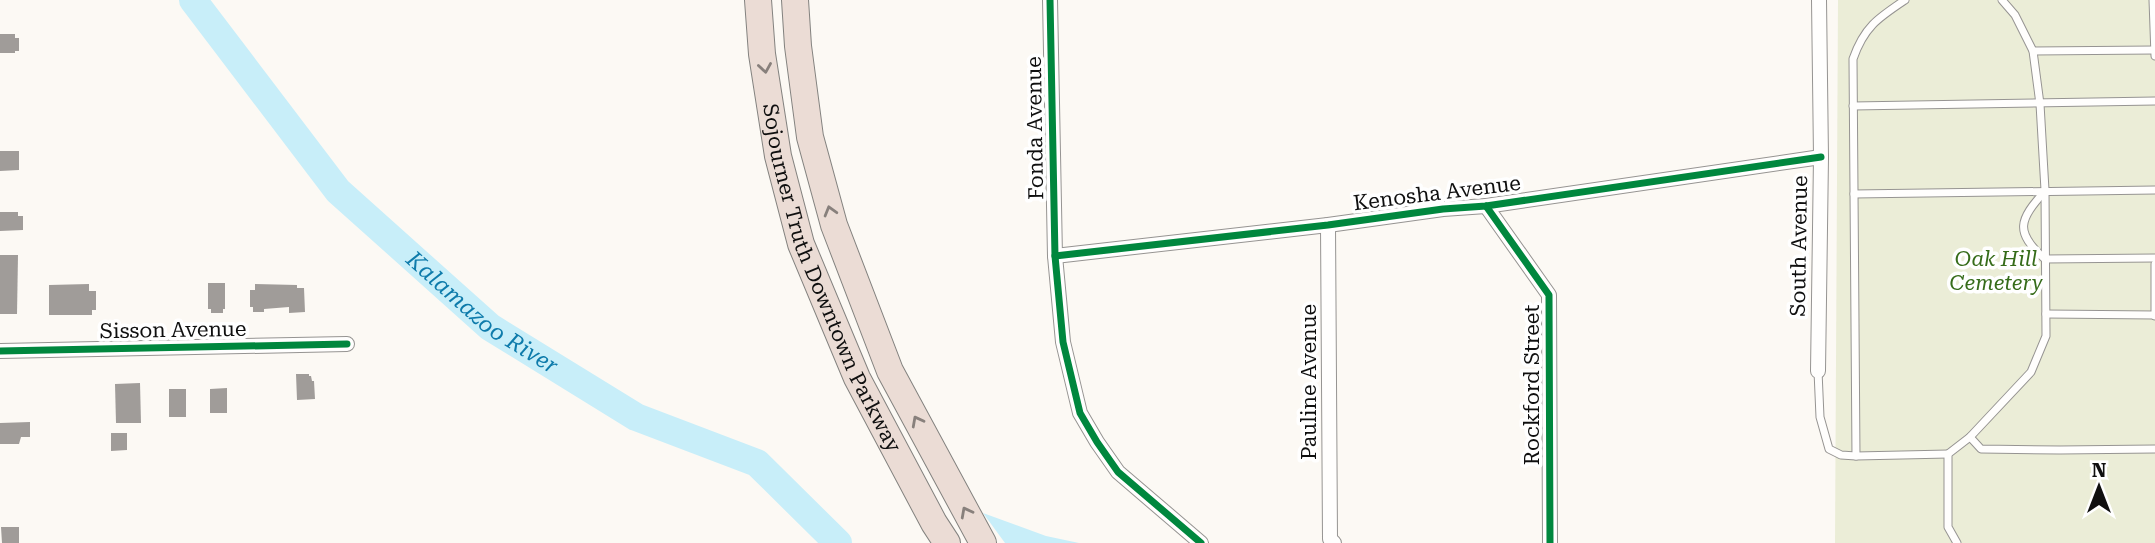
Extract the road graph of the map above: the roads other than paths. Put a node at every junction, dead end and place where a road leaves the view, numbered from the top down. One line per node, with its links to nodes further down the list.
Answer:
1 (758, 0): 34 (highway, Sojourner Truth Downtown Parkway, one-way to 34)
2 (795, 0): 35 (highway, Sojourner Truth Downtown Parkway, one-way to 2)
3 (1050, 0): 20 (street, Fonda Avenue)
4 (1819, 0): 14 (street, South Avenue)
5 (1905, 0): 13 (lane)
6 (2001, 0): 9 (lane)
7 (2153, 0): 8 (lane)
8 (2155, 50): 9 (lane); 10 (lane)
9 (2033, 51): 12 (lane)
10 (2155, 56)
11 (2155, 101): 12 (lane)
12 (2040, 104): 13 (lane); 15 (lane)
13 (1853, 106): 17 (lane)
14 (1821, 157): 18 (street, Kenosha Avenue); 28 (street, South Avenue)
15 (2045, 190): 16 (lane); 17 (lane); 22 (lane); 22 (lane)
16 (2155, 190)
17 (1854, 194): 32 (lane)
18 (1486, 206): 19 (street, Kenosha Avenue); 37 (street, Rockford Street)
19 (1328, 225): 20 (street, Kenosha Avenue); 33 (street, Pauline Avenue)
20 (1055, 256): 36 (street, Fonda Avenue)
21 (2155, 258): 22 (lane)
22 (2045, 259): 24 (lane)
23 (2155, 264): 25 (lane)
24 (2046, 314): 25 (lane); 29 (lane)
25 (2155, 315)
26 (347, 344): 27 (street, Sisson Avenue)
27 (0, 351)
28 (1818, 371): 32 (lane, South Avenue)
29 (1970, 437): 30 (lane); 31 (lane)
30 (2155, 449)
31 (1948, 454): 32 (lane); 38 (lane)
32 (1856, 456)
33 (1332, 541)
34 (947, 543)
35 (983, 543)
36 (1201, 543)
37 (1550, 543)
38 (1957, 543)

